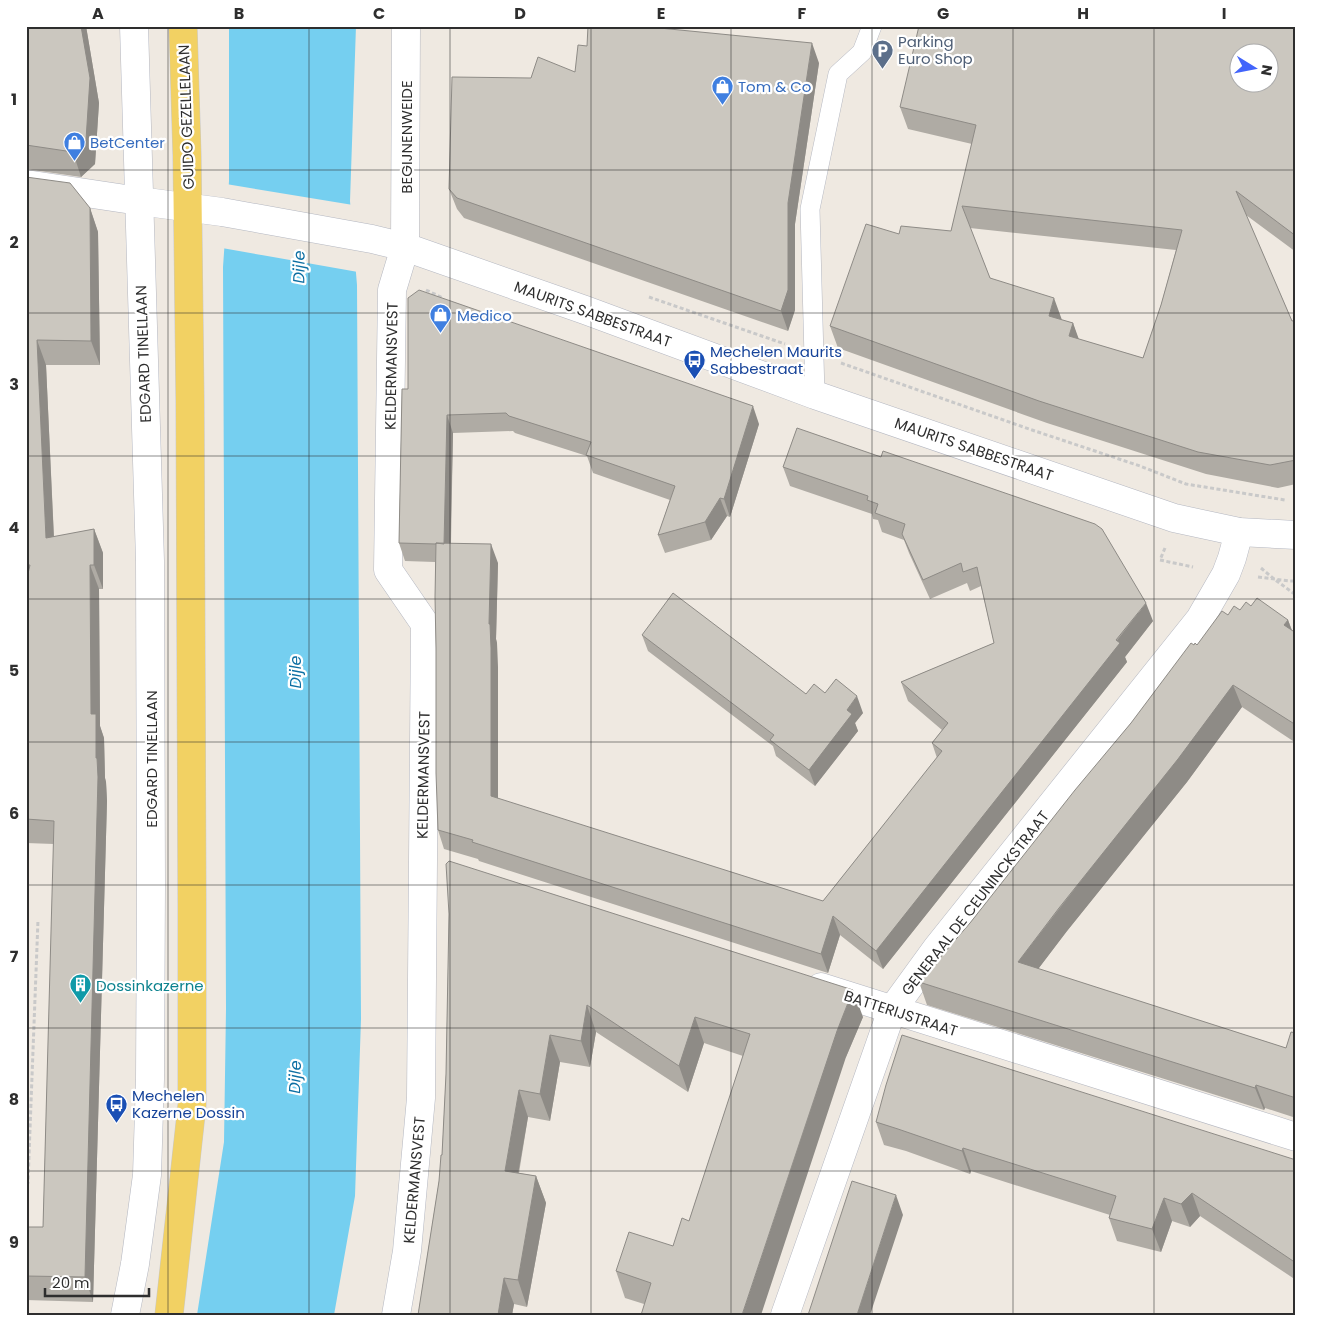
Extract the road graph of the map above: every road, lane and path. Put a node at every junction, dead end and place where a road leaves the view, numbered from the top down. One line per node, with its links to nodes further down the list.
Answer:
1 (134, 26): 6 (street)
2 (183, 26): 7 (main road, GUIDO GEZELLELAAN)
3 (406, 26): 8 (street, BEGIJNENWEIDE)
4 (872, 26): 9 (lane)
5 (26, 184): 6 (street, MAURITS SABBESTRAAT)
6 (139, 200): 7 (street, MAURITS SABBESTRAAT); 24 (street, EDGARD TINELLAAN)
7 (188, 207): 8 (street, MAURITS SABBESTRAAT); 25 (main road)
8 (405, 247): 10 (street, MAURITS SABBESTRAAT); 16 (street, KELDERMANSVEST)
9 (814, 354): 10 (lane); 11 (path)
10 (815, 395): 12 (street, MAURITS SABBESTRAAT)
11 (1288, 500)
12 (1239, 532): 13 (street, MAURITS SABBESTRAAT); 20 (street, GENERAAL DE CEUNINCKSTRAAT)
13 (1296, 535)
14 (1260, 567): 15 (path)
15 (1296, 595)
16 (422, 859): 17 (street); 26 (street, KELDERMANSVEST)
17 (450, 868)
18 (38, 920): 22 (path)
19 (798, 980): 20 (street, BATTERIJSTRAAT)
20 (892, 1010): 21 (street, BATTERIJSTRAAT); 27 (street, GENERAAL DE CEUNINCKSTRAAT)
21 (1296, 1138)
22 (28, 1155): 23 (path)
23 (26, 1185)
24 (125, 1315)
25 (169, 1315)
26 (396, 1315)
27 (785, 1315)

